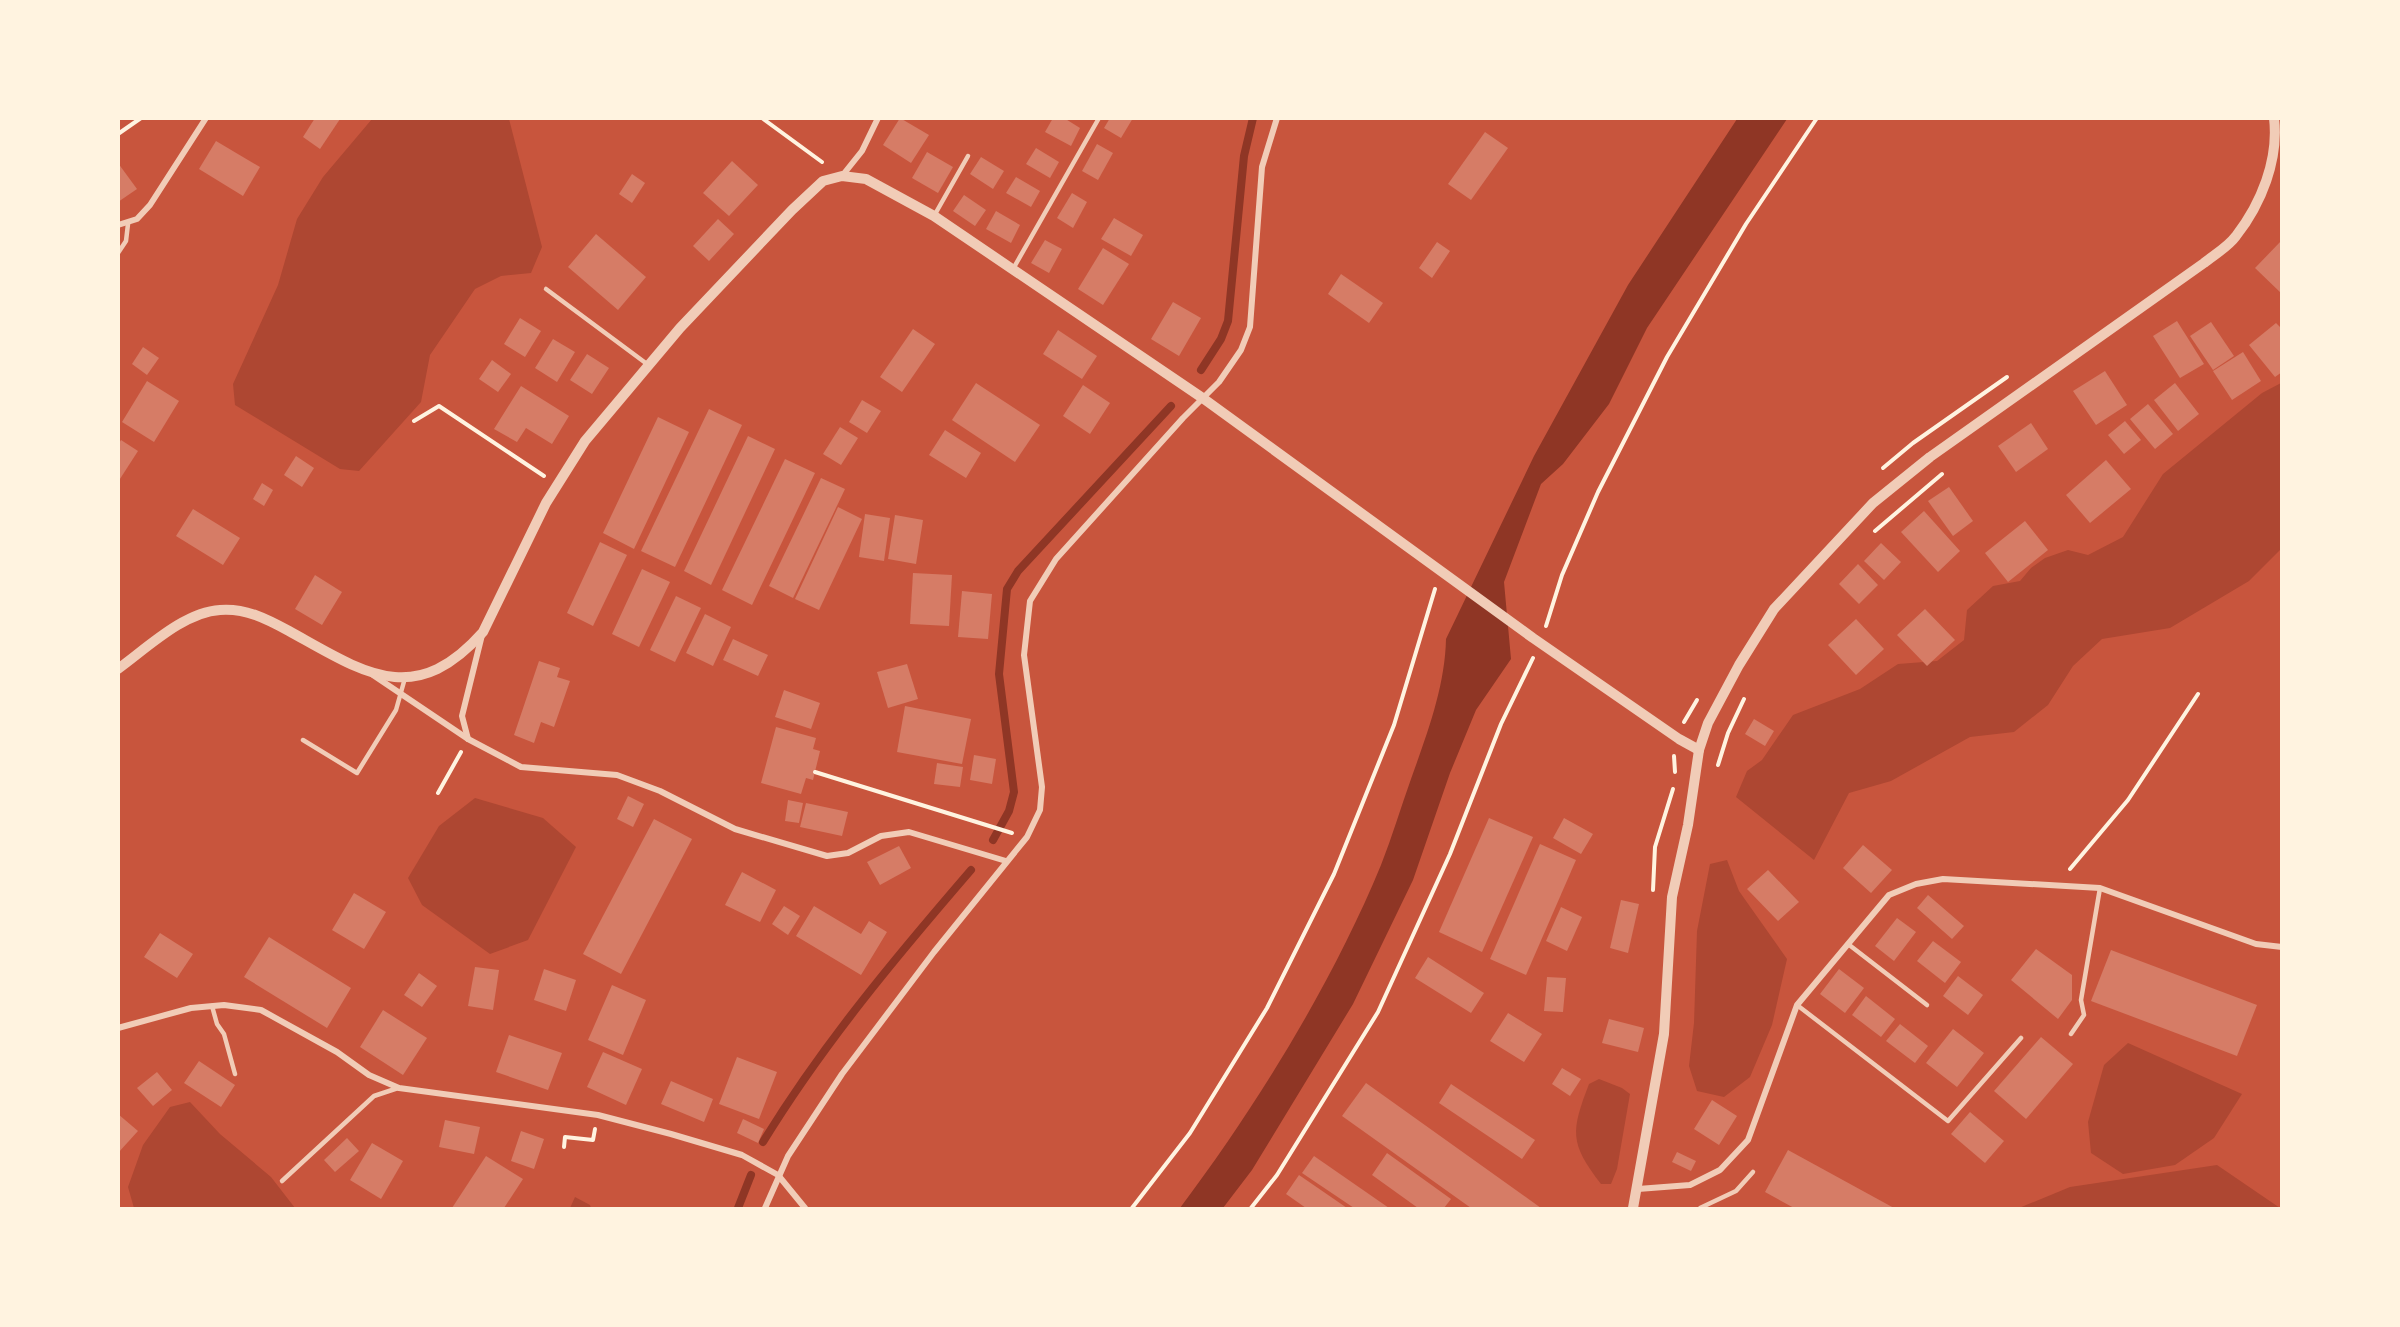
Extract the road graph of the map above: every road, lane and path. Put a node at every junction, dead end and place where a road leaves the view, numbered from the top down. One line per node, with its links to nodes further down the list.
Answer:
1 (141, 118): 8 (path)
2 (206, 118): 13 (street)
3 (762, 118): 10 (path)
4 (878, 118): 11 (street)
5 (1099, 118): 16 (lane)
6 (1276, 118): 20 (street)
7 (2277, 126): 39 (street)
8 (118, 134)
9 (968, 156): 12 (lane)
10 (815, 169)
11 (842, 176): 12 (street); 18 (street)
12 (934, 216): 16 (street)
13 (128, 224): 14 (street); 15 (lane)
14 (118, 225)
15 (118, 253)
16 (1013, 269): 20 (street)
17 (546, 289): 18 (lane)
18 (648, 365): 26 (street)
19 (2008, 376): 21 (path)
20 (1204, 399): 39 (street); 44 (street)
21 (1970, 402)
22 (414, 421): 25 (path)
23 (551, 468): 25 (path)
24 (1947, 470): 28 (path)
25 (545, 477): 26 (path); 27 (path)
26 (557, 485): 30 (street)
27 (539, 486)
28 (1871, 536)
29 (1437, 582): 66 (path)
30 (483, 632): 33 (street); 37 (street)
31 (118, 669): 32 (street)
32 (374, 675): 33 (street); 36 (street)
33 (405, 678): 36 (lane)
34 (1748, 692): 41 (path)
35 (2198, 694): 45 (path)
36 (400, 695): 37 (street); 38 (lane)
37 (468, 739): 42 (path); 44 (street)
38 (303, 740)
39 (1699, 750): 62 (street)
40 (815, 772): 43 (path)
41 (1716, 773)
42 (438, 793)
43 (1010, 832)
44 (1006, 861): 60 (street)
45 (2058, 884): 46 (street); 47 (street)
46 (2100, 888): 48 (street); 53 (lane)
47 (1848, 944): 49 (street); 50 (lane)
48 (2282, 947)
49 (1797, 1005): 54 (lane); 62 (street)
50 (1927, 1005)
51 (212, 1006): 52 (street); 55 (lane); 56 (street)
52 (118, 1028)
53 (2071, 1034)
54 (2021, 1038)
55 (235, 1074)
56 (399, 1088): 57 (street); 61 (lane)
57 (598, 1115): 58 (path); 60 (street)
58 (564, 1147)
59 (1753, 1172): 67 (lane)
60 (778, 1175): 64 (street); 65 (street)
61 (282, 1181)
62 (1638, 1189): 63 (street)
63 (1635, 1208)
64 (765, 1209)
65 (805, 1209)
66 (1132, 1209)
67 (1700, 1209)

